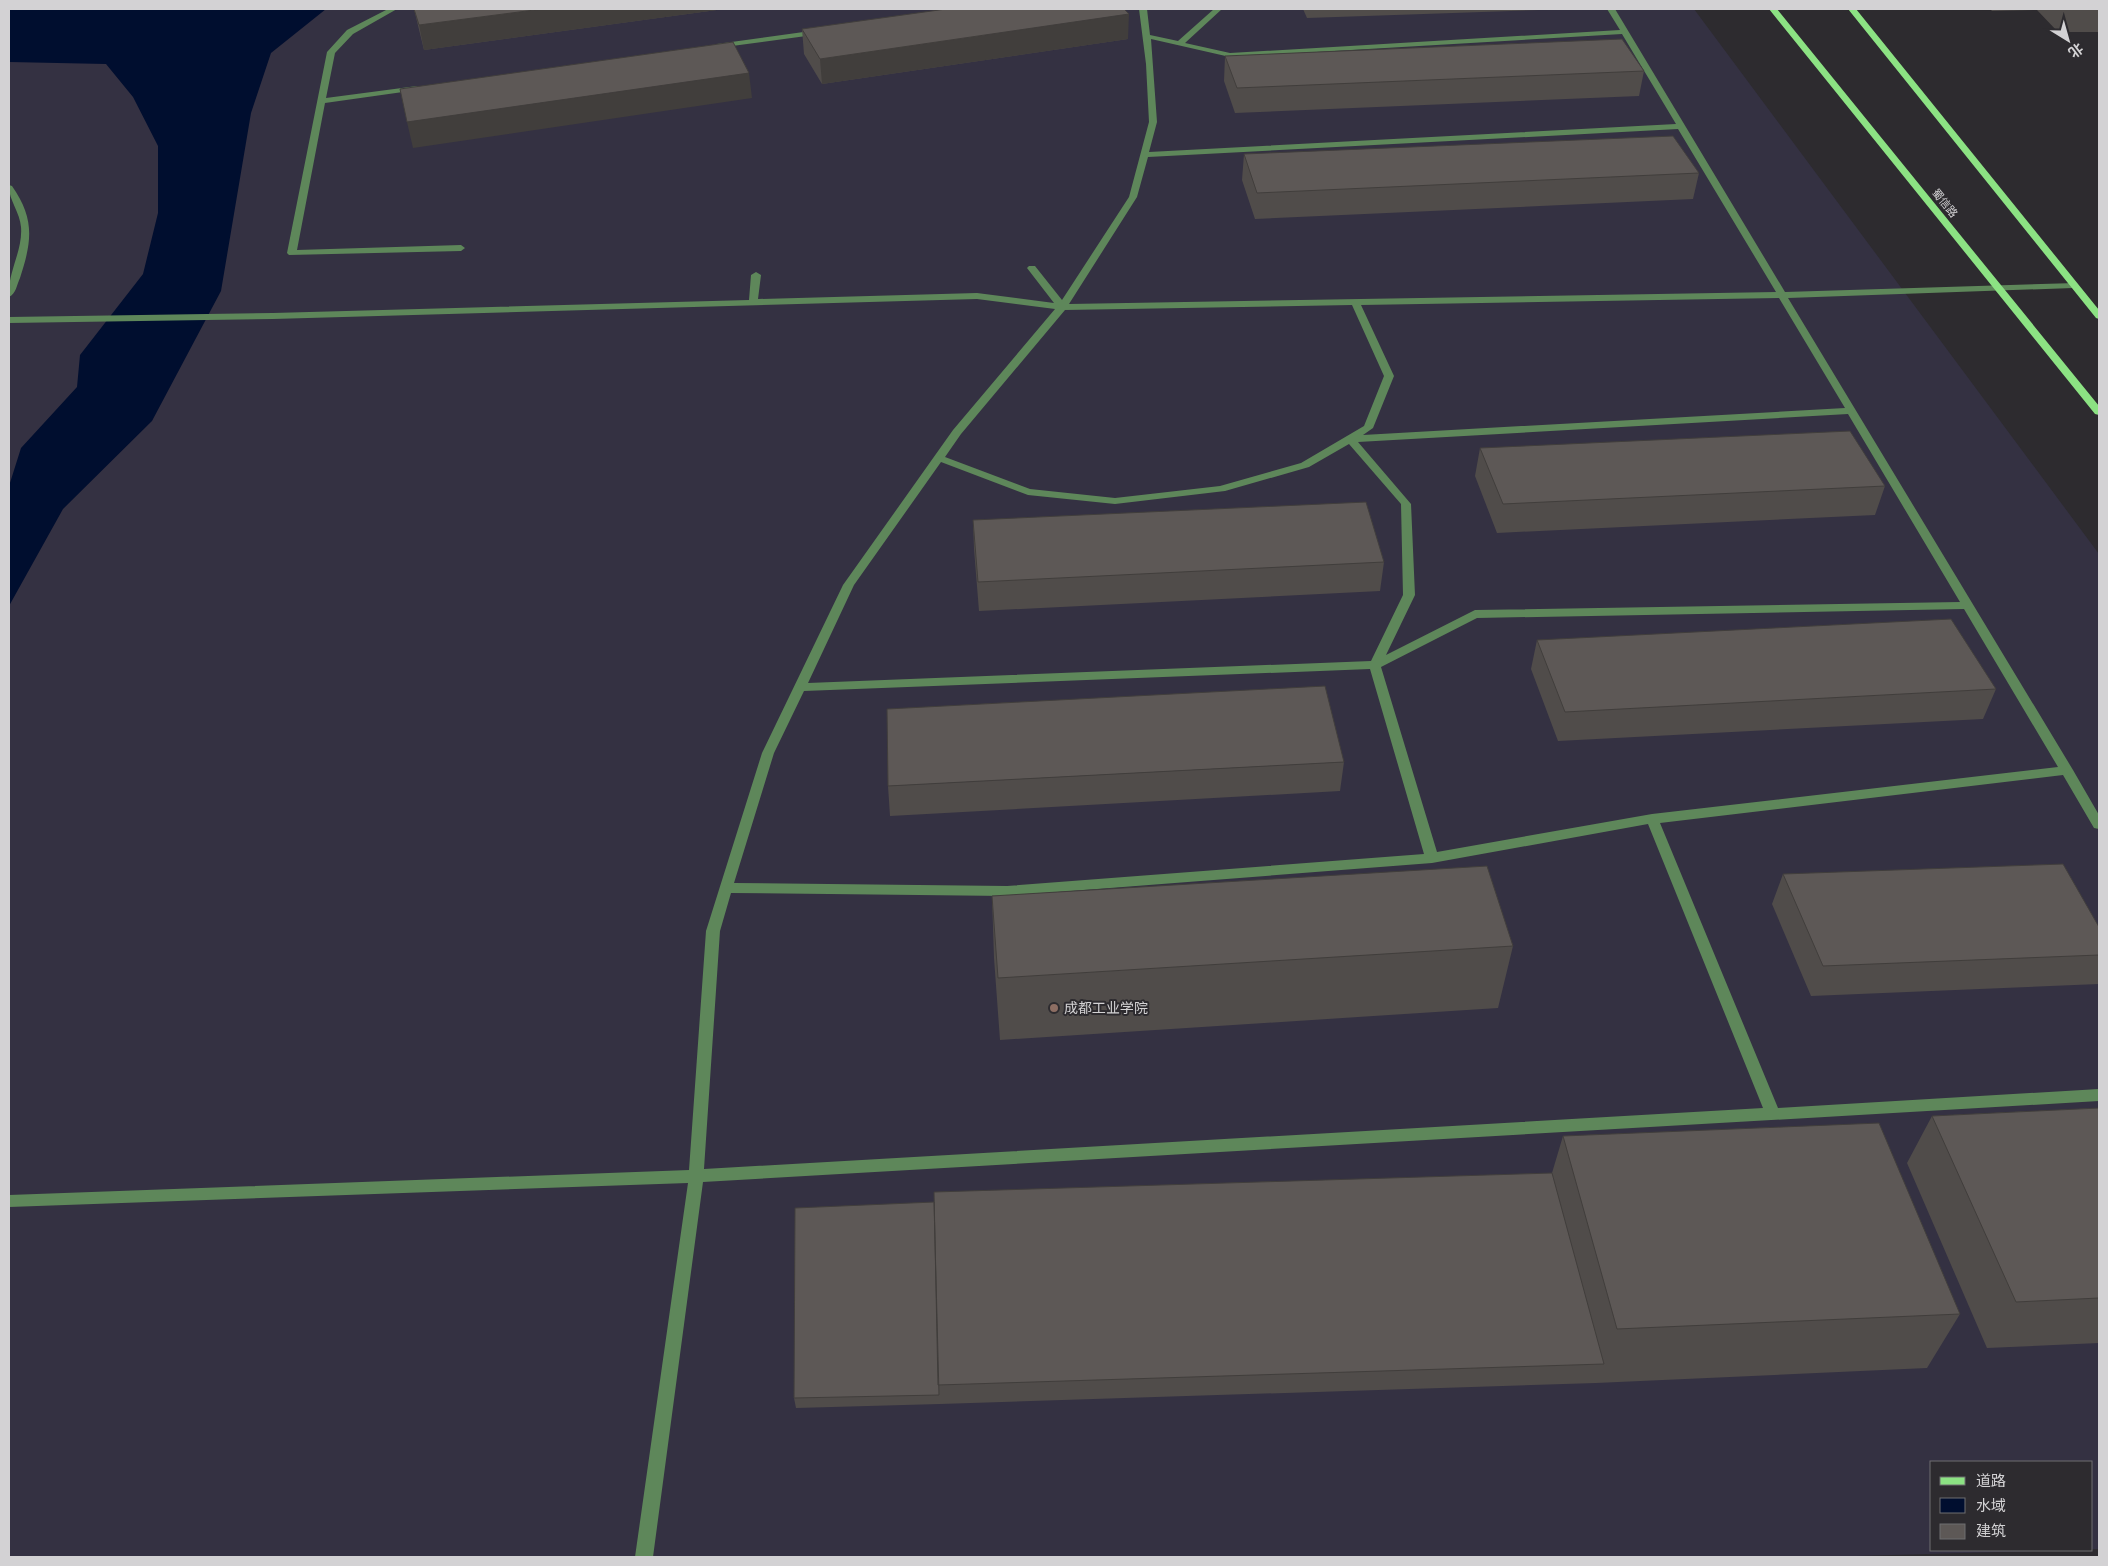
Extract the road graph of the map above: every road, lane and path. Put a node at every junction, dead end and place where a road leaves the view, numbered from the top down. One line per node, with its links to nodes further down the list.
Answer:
1 (393, 9): 13 (street)
2 (1143, 9): 9 (street)
3 (1218, 9): 10 (street)
4 (1611, 9): 8 (street)
5 (1773, 9): 21 (main road, 蜀信路)
6 (1852, 9): 20 (main road)
7 (830, 30): 11 (street)
8 (1625, 32): 10 (street); 14 (street)
9 (1146, 36): 10 (street); 15 (street)
10 (1179, 44)
11 (703, 48)
12 (429, 86): 13 (street)
13 (322, 101): 17 (street)
14 (1682, 126): 15 (street); 23 (street)
15 (1144, 155): 26 (street)
16 (9, 188): 22 (street)
17 (461, 248)
18 (1032, 268): 26 (street)
19 (756, 275): 25 (street)
20 (2073, 285): 21 (street); 27 (main road)
21 (2000, 288): 23 (street); 30 (main road, 蜀信路)
22 (9, 294)
23 (1783, 295): 24 (street); 29 (street)
24 (1355, 302): 26 (street); 31 (street)
25 (753, 303): 26 (street); 28 (street)
26 (1062, 308): 32 (street)
27 (2099, 316)
28 (9, 320)
29 (1853, 412): 31 (street); 33 (street)
30 (2099, 412)
31 (1350, 439): 32 (street); 34 (street)
32 (939, 458): 35 (street)
33 (1968, 605): 34 (street); 36 (street)
34 (1376, 665): 35 (street); 39 (street)
35 (800, 687): 40 (street)
36 (2067, 770): 37 (street); 38 (street)
37 (1652, 819): 39 (street); 42 (street)
38 (2099, 825)
39 (1432, 858): 40 (street)
40 (727, 888): 43 (street)
41 (2099, 1095): 42 (street)
42 (1773, 1114): 43 (street)
43 (696, 1176): 44 (street); 45 (street)
44 (9, 1201)
45 (644, 1557)

